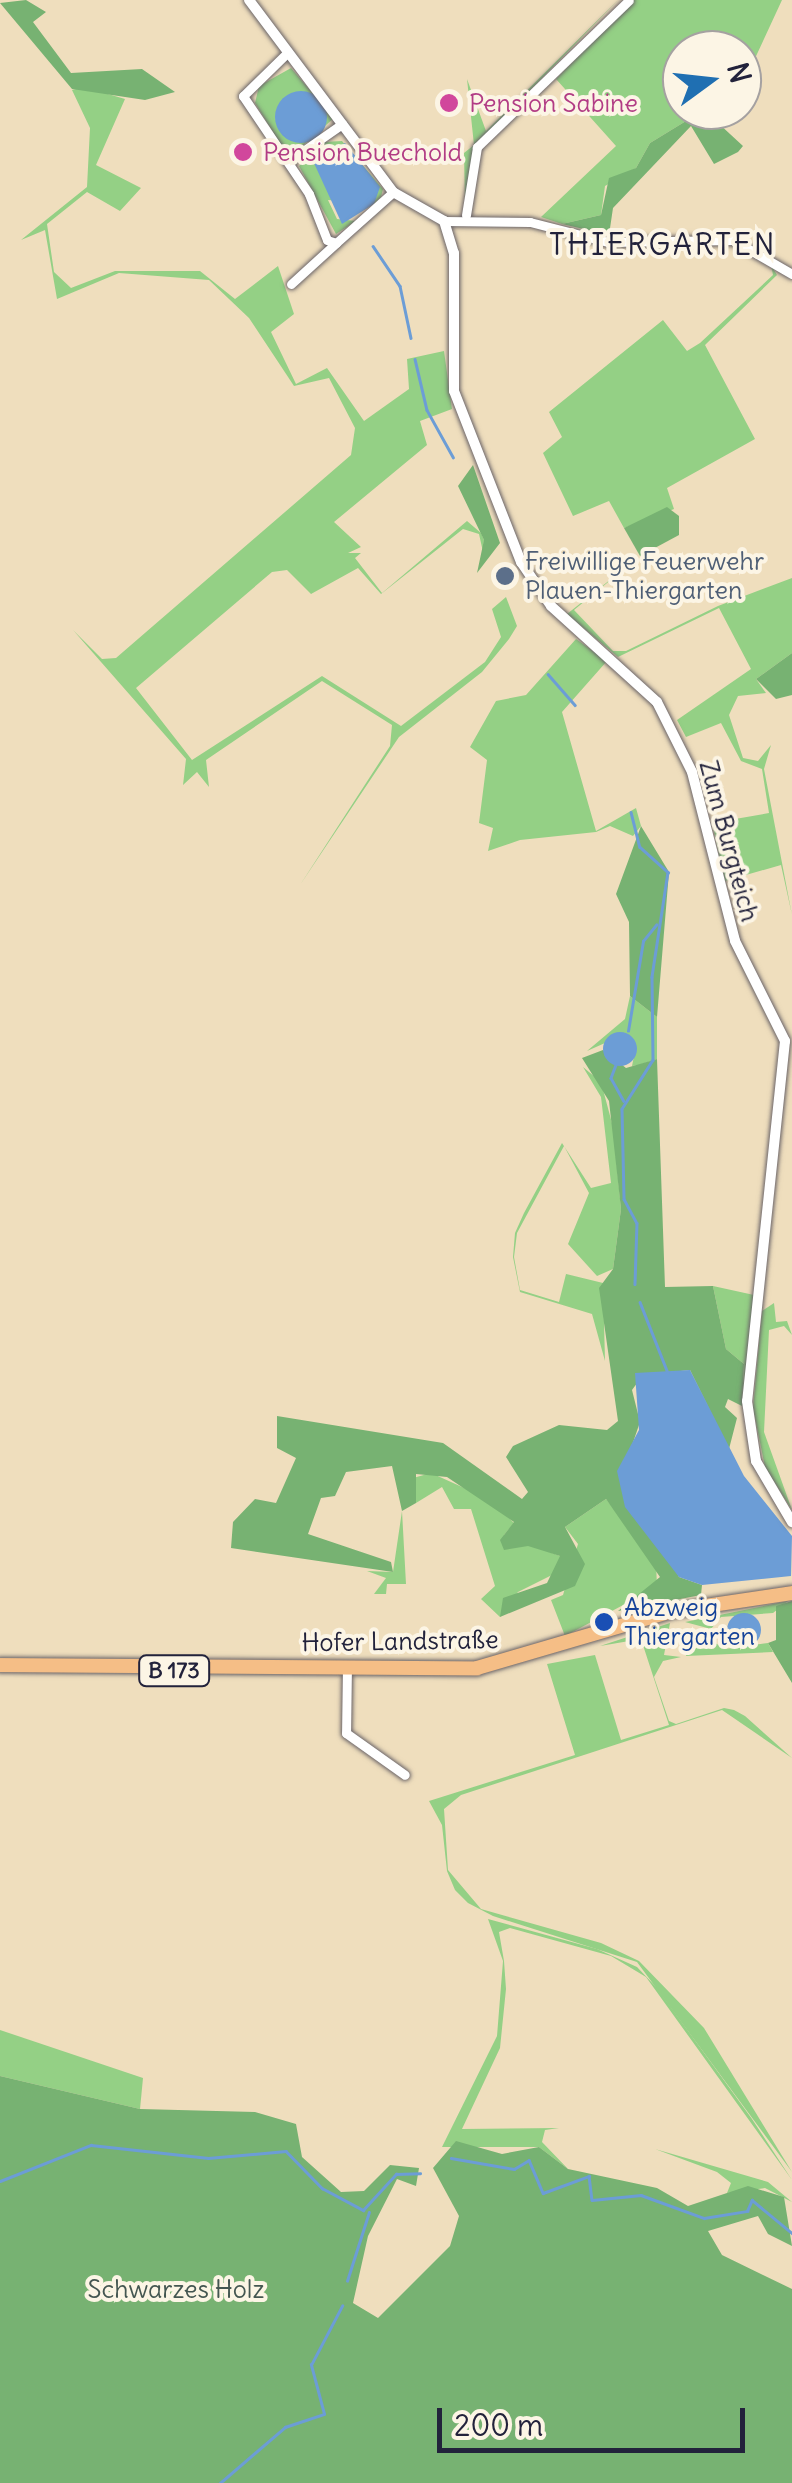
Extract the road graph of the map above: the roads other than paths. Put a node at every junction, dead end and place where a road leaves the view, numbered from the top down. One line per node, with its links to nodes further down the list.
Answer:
1 (249, 0): 3 (street)
2 (629, 0): 7 (street)
3 (288, 52): 4 (street); 5 (street)
4 (342, 124): 5 (street); 6 (street)
5 (289, 161): 9 (street)
6 (392, 192): 8 (street); 9 (street)
7 (466, 215): 8 (street); 10 (street)
8 (444, 221): 12 (street, Zum Burgteich)
9 (336, 243): 11 (street)
10 (792, 274)
11 (291, 284)
12 (792, 1522)
13 (792, 1593): 14 (main road, Hofer Landstraße / B 173)
14 (348, 1662): 15 (main road, Hofer Landstraße / B 173); 16 (street)
15 (0, 1666)
16 (405, 1775)

